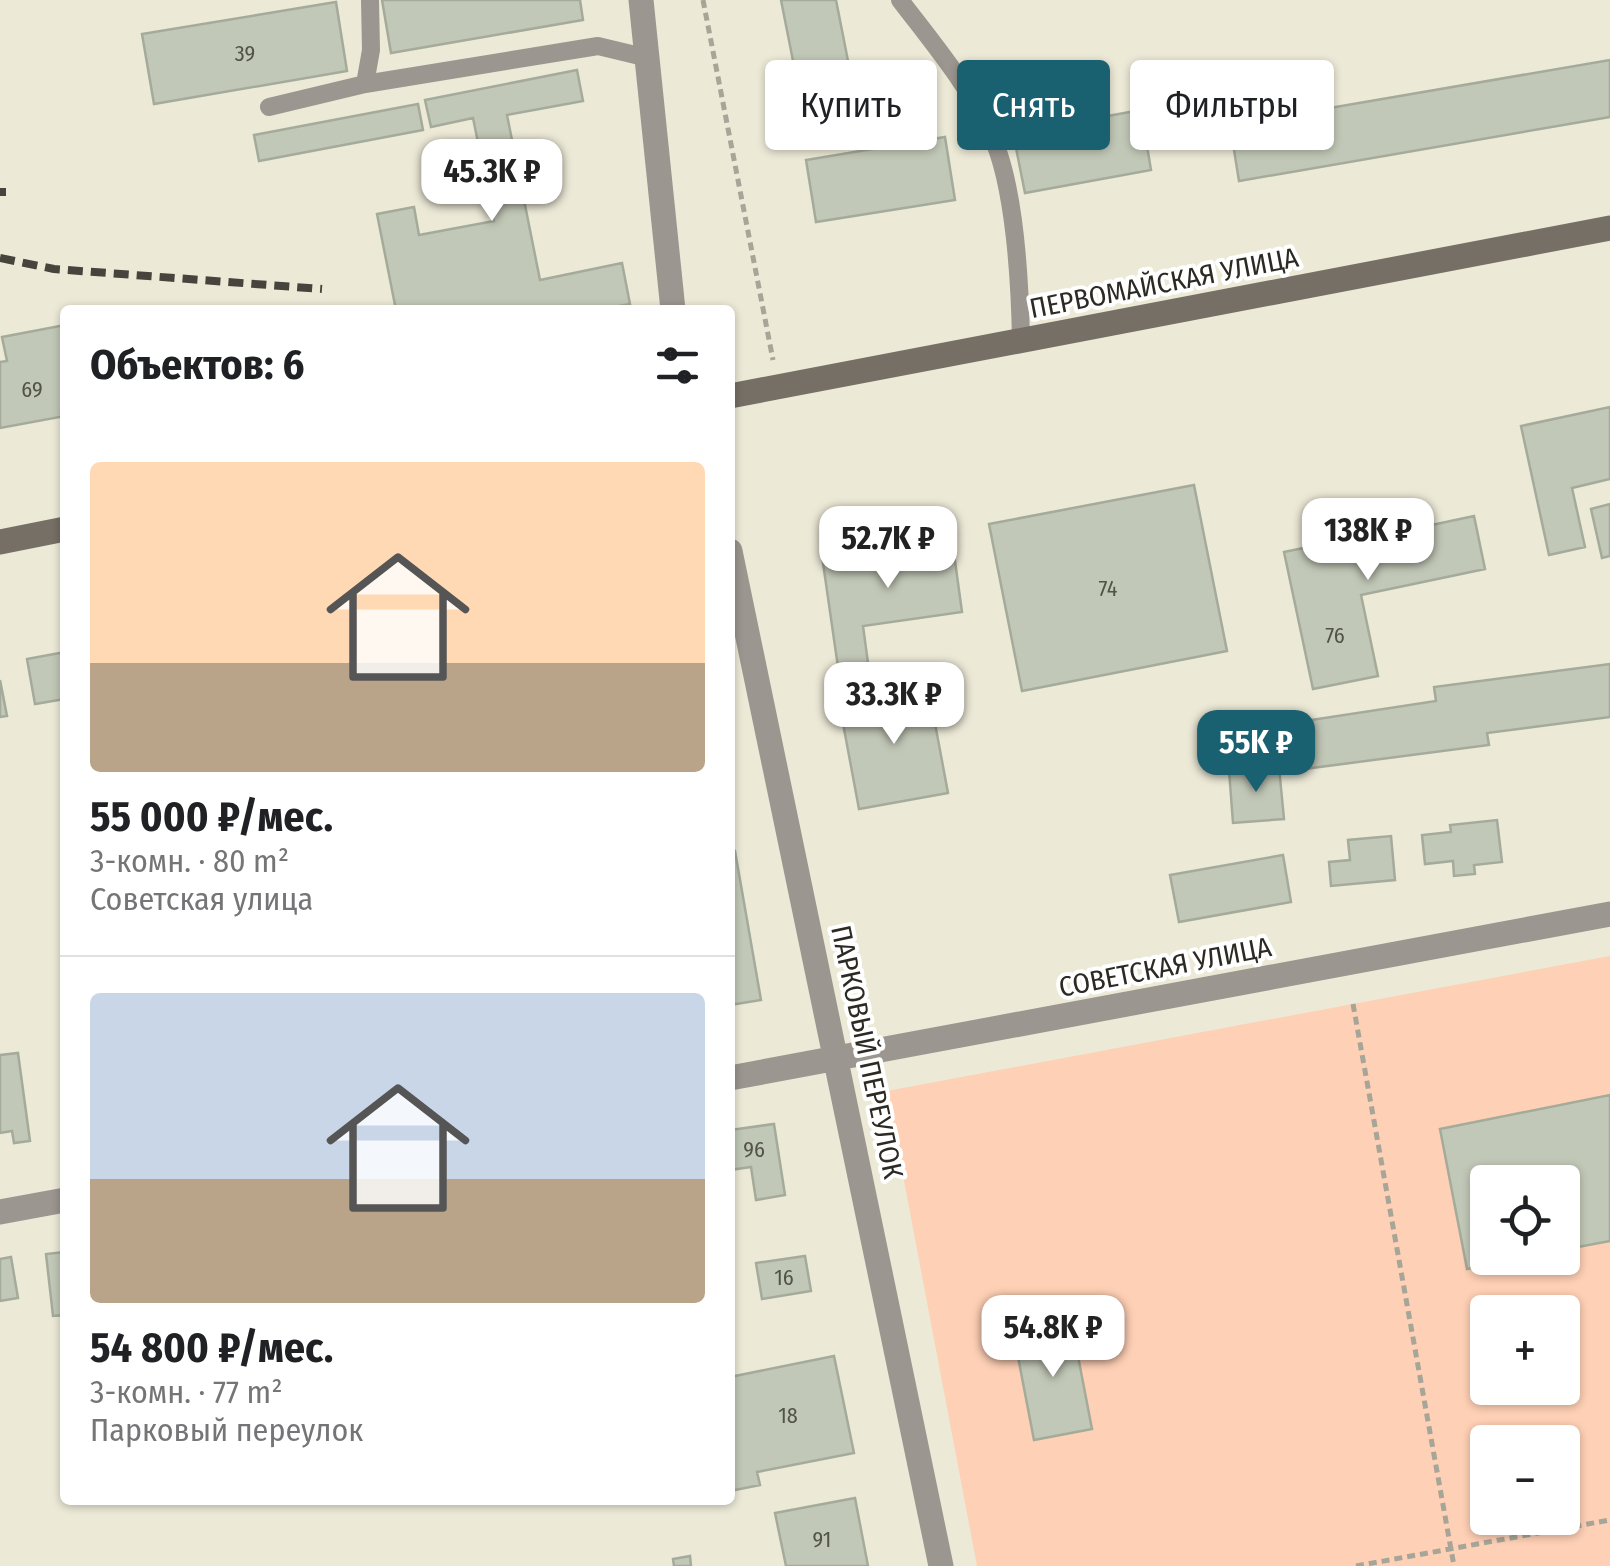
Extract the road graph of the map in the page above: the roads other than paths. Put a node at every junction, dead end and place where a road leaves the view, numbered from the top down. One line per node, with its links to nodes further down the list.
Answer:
1 (370, 0): 5 (lane)
2 (642, 0): 4 (street)
3 (900, 0): 9 (lane)
4 (648, 58): 5 (lane); 8 (street)
5 (365, 84): 6 (lane)
6 (269, 108)
7 (1610, 228): 9 (main road, ПЕРВОМАЙСКАЯ УЛИЦА)
8 (673, 305)
9 (1021, 341): 10 (main road, ПЕРВОМАЙСКАЯ УЛИЦА)
10 (735, 395)
11 (60, 530): 12 (main road)
12 (0, 542)
13 (735, 574): 15 (street, ПАРКОВЫЙ ПЕРЕУЛОК)
14 (1610, 914): 15 (street, СОВЕТСКАЯ УЛИЦА)
15 (838, 1058): 16 (street, СОВЕТСКАЯ УЛИЦА); 19 (street, ПАРКОВЫЙ ПЕРЕУЛОК)
16 (735, 1077)
17 (60, 1201): 18 (street)
18 (0, 1212)
19 (941, 1566)

